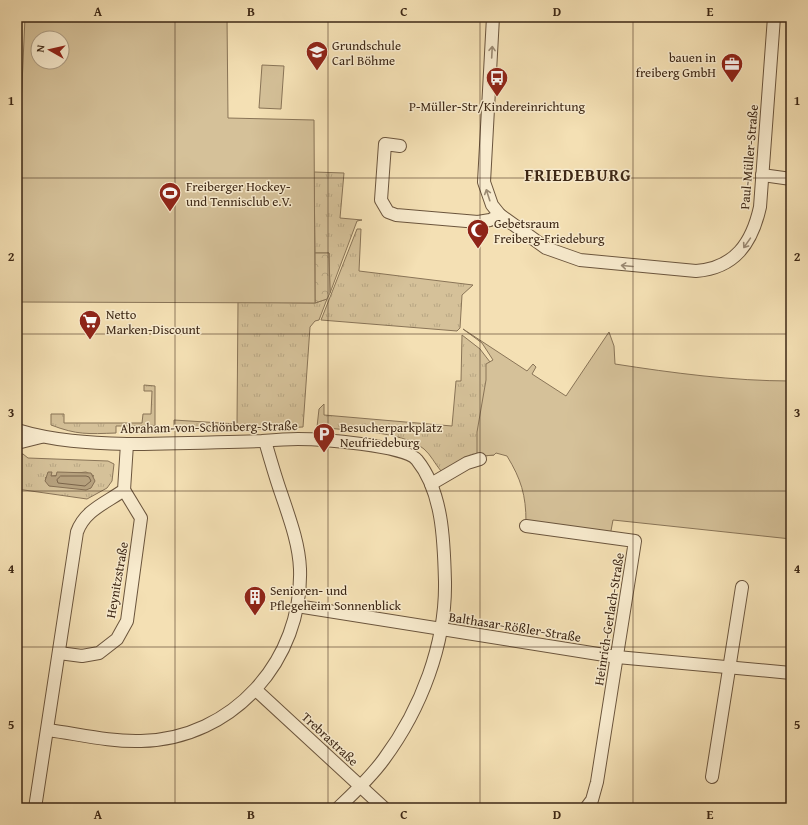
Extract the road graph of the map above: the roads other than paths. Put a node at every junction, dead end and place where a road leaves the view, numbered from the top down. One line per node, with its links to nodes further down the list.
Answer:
1 (493, 17): 6 (street, Paul-Müller-Straße, one-way to 1)
2 (774, 17): 4 (street, Paul-Müller-Straße)
3 (400, 146): 6 (street)
4 (762, 176): 5 (street); 6 (street, Paul-Müller-Straße, one-way to 6)
5 (791, 179)
6 (500, 215)
7 (17, 430): 8 (street, Abraham-von-Schönberg-Straße)
8 (41, 437): 10 (street, Abraham-von-Schönberg-Straße); 11 (street, Abraham-von-Schönberg-Straße)
9 (265, 441): 11 (street, Abraham-von-Schönberg-Straße); 13 (street, Abraham-von-Schönberg-Straße); 17 (street)
10 (17, 443)
11 (127, 444): 14 (street)
12 (480, 459): 13 (street)
13 (431, 484): 18 (street, Abraham-von-Schönberg-Straße)
14 (124, 490): 19 (street); 19 (street, Heynitzstraße)
15 (526, 526): 20 (street, Heinrich-Gerlach-Straße)
16 (742, 587): 21 (street)
17 (297, 606): 18 (street, Balthasar-Rößler-Straße); 23 (street)
18 (442, 630): 20 (street, Balthasar-Rößler-Straße); 26 (street, Abraham-von-Schönberg-Straße)
19 (59, 653): 24 (street)
20 (617, 657): 21 (street, Balthasar-Rößler-Straße); 30 (street, Heinrich-Gerlach-Straße)
21 (729, 668): 22 (street, Balthasar-Rößler-Straße); 25 (street)
22 (791, 673)
23 (256, 690): 24 (street); 26 (street, Trebrastraße)
24 (48, 730): 27 (street)
25 (712, 777)
26 (360, 786): 28 (street, Abraham-von-Schönberg-Straße); 29 (street, Trebrastraße)
27 (35, 808)
28 (338, 808)
29 (384, 808)
30 (586, 808)

